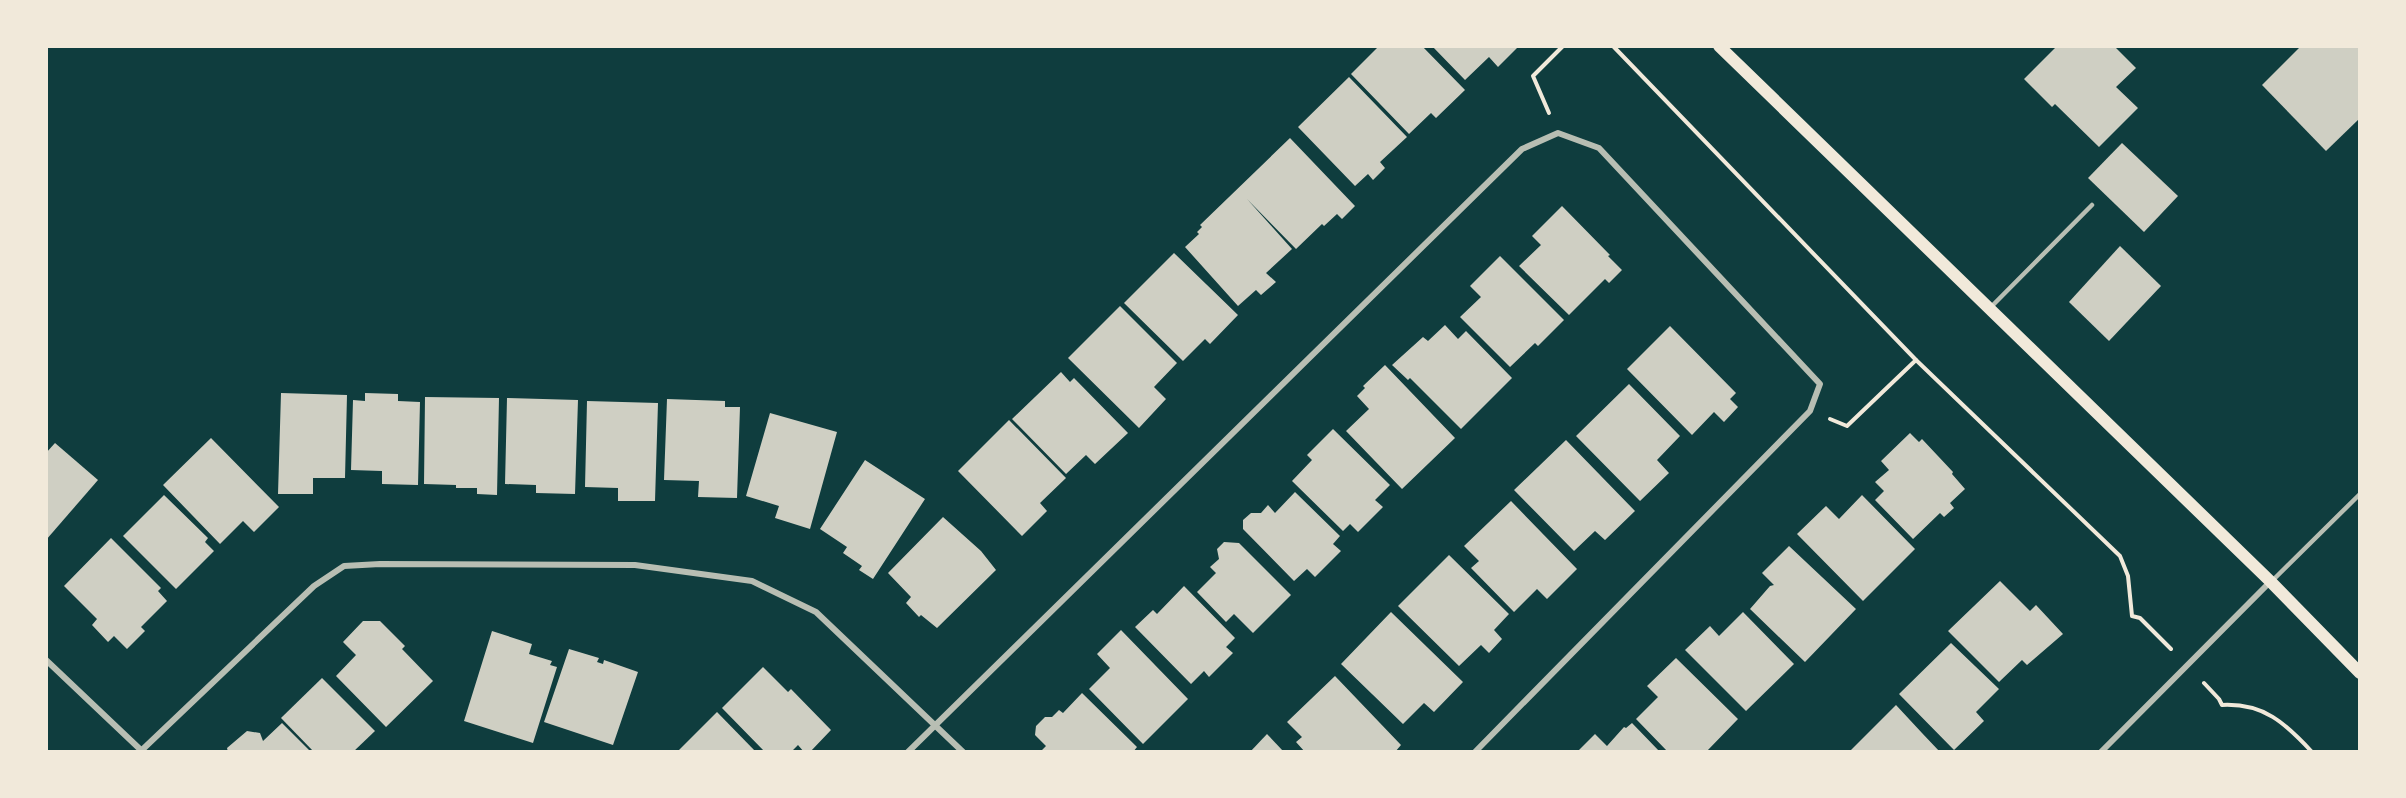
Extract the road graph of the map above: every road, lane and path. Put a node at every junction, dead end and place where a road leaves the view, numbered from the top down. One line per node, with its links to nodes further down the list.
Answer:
1 (1563, 46): 4 (path)
2 (1613, 46): 7 (path)
3 (1719, 46): 6 (main road)
4 (1558, 133): 8 (street); 15 (street)
5 (2092, 205): 6 (lane)
6 (1990, 309): 10 (main road)
7 (1916, 360): 8 (path); 11 (path)
8 (1810, 411): 19 (street)
9 (2360, 494): 10 (lane)
10 (2271, 582): 13 (main road); 20 (street)
11 (2140, 618)
12 (46, 660): 16 (street)
13 (2360, 673)
14 (2219, 699): 21 (path)
15 (937, 724): 16 (street); 17 (street); 18 (street)
16 (143, 751)
17 (909, 752)
18 (963, 752)
19 (1475, 752)
20 (2101, 752)
21 (2312, 752)

